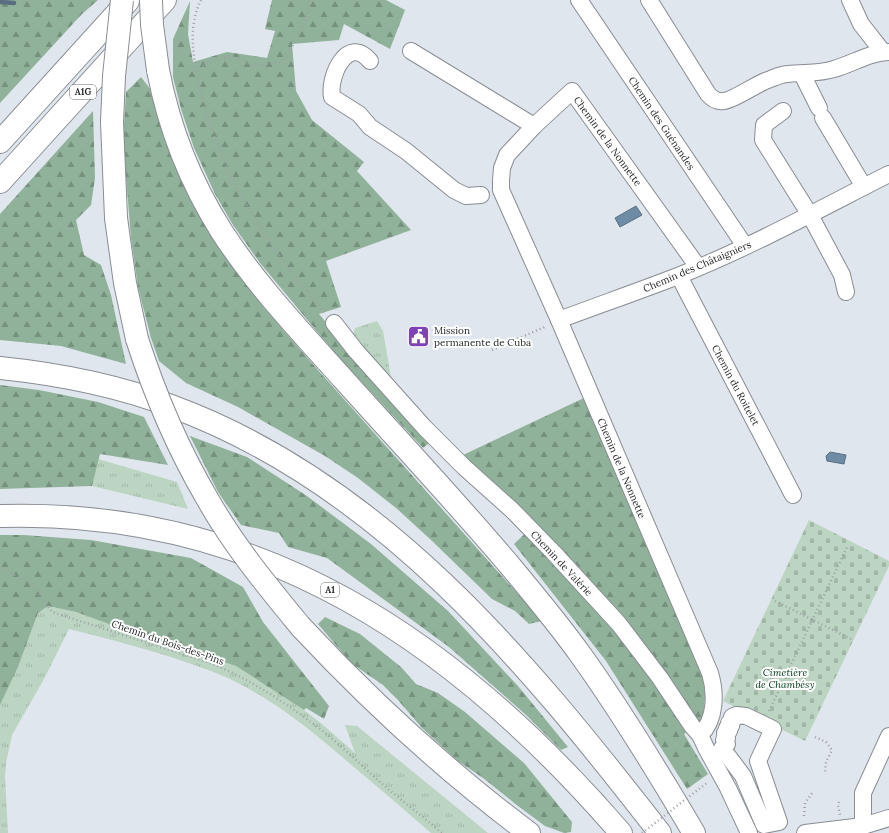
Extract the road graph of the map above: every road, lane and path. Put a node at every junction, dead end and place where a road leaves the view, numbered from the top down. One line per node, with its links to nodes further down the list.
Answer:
1 (122, 0): 51 (highway, bridge)
2 (129, 0): 17 (highway, A1G)
3 (151, 0): 55 (highway, bridge)
4 (165, 0): 20 (highway, A1G)
5 (201, 0): 13 (path)
6 (308, 0): 13 (path)
7 (580, 0): 25 (street, Chemin des Guénandes)
8 (649, 0): 14 (street)
9 (850, 0): 11 (street)
10 (411, 51): 16 (street)
11 (886, 52): 14 (street)
12 (370, 61): 22 (street)
13 (196, 70): 30 (path)
14 (802, 74): 21 (street)
15 (783, 111): 24 (street)
16 (534, 126): 19 (street, Chemin de la Nonnette); 26 (street, Chemin de la Nonnette)
17 (0, 142)
18 (889, 174): 21 (street, Chemin des Châtaigniers)
19 (500, 180): 22 (street); 23 (street, Chemin de la Nonnette)
20 (0, 182)
21 (864, 187): 24 (street, Chemin des Châtaigniers)
22 (481, 195): 23 (street)
23 (507, 204): 29 (street, Chemin de la Nonnette)
24 (810, 215): 25 (street, Chemin des Châtaigniers); 28 (street)
25 (745, 246): 26 (street, Chemin des Châtaigniers)
26 (698, 267): 27 (street, Chemin des Châtaigniers)
27 (679, 276): 29 (street, Chemin des Châtaigniers); 33 (street, Chemin du Roitelet)
28 (846, 292)
29 (559, 320): 31 (path); 41 (street, Chemin de la Nonnette)
30 (334, 323): 41 (street, Chemin de Valérie)
31 (492, 350)
32 (0, 368): 54 (highway)
33 (793, 495)
34 (0, 516): 52 (highway, A1)
35 (848, 545): 38 (path)
36 (0, 568): 50 (path, Chemin du Bois-des-Pins)
37 (776, 601): 38 (path)
38 (813, 619): 39 (path); 40 (path)
39 (851, 638)
40 (762, 724): 40 (street)
41 (700, 735): 56 (street, Chemin de Valérie)
42 (889, 736): 49 (street)
43 (815, 737): 44 (path)
44 (825, 772)
45 (708, 782): 53 (path, bridge)
46 (813, 792): 47 (path)
47 (804, 816)
48 (889, 818): 49 (street)
49 (863, 826): 57 (street)
50 (442, 833)
51 (529, 833)
52 (621, 833)
53 (642, 833)
54 (660, 833)
55 (694, 833)
56 (749, 833)
57 (806, 833)

